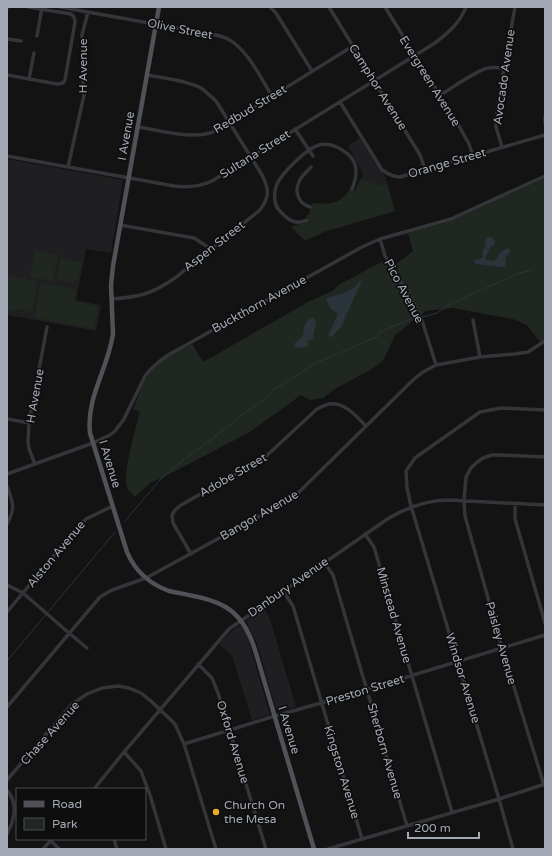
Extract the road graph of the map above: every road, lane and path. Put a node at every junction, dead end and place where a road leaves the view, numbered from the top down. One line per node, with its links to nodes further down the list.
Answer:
1 (28, 7): 9 (street)
2 (60, 7): 10 (street, Olive Street)
3 (159, 7): 12 (main road, I Avenue)
4 (270, 7): 20 (street)
5 (328, 7): 16 (street, Camphor Avenue)
6 (385, 7): 18 (street, Evergreen Avenue)
7 (466, 7): 18 (street, Sultana Street)
8 (515, 7): 19 (street, Avocado Avenue)
9 (42, 8): 13 (street); 23 (street)
10 (80, 9): 11 (street, Olive Street)
11 (88, 12): 12 (street, Olive Street); 40 (street, H Avenue)
12 (156, 24): 22 (main road, I Avenue); 25 (street, Olive Street)
13 (37, 36)
14 (7, 40): 15 (street)
15 (21, 41)
16 (353, 46): 20 (street, Redbud Street); 24 (street, Camphor Avenue)
17 (34, 53): 23 (street)
18 (414, 56): 24 (street, Sultana Street); 26 (street, Evergreen Avenue)
19 (504, 68): 26 (street); 34 (street, Avocado Avenue)
20 (312, 71): 25 (street, Redbud Street)
21 (7, 75): 23 (street)
22 (147, 75): 29 (street, Aspen Street); 31 (main road, I Avenue)
23 (29, 79)
24 (374, 81): 27 (street, Sultana Street); 42 (street, Camphor Avenue)
25 (272, 96): 29 (street, Redbud Street)
26 (440, 96): 38 (street, Evergreen Avenue)
27 (340, 102): 32 (street, Sultana Street); 42 (street, Orange Street)
28 (545, 116): 30 (street)
29 (229, 123): 31 (street, Redbud Street); 39 (street, Aspen Street)
30 (545, 123)
31 (138, 127): 44 (main road, I Avenue)
32 (295, 129): 35 (street); 39 (street, Sultana Street)
33 (545, 135): 34 (street, Orange Street)
34 (502, 148): 38 (street, Orange Street)
35 (310, 150): 37 (street); 45 (street); 47 (street)
36 (7, 156): 40 (street, Sultana Street)
37 (313, 156)
38 (473, 156): 42 (street, Orange Street)
39 (251, 157): 44 (street, Sultana Street); 50 (street, Aspen Street)
40 (68, 167): 44 (street, Sultana Street)
41 (311, 167): 46 (street)
42 (425, 169)
43 (545, 176): 49 (street, Buckthorn Avenue)
44 (129, 178): 48 (main road, I Avenue)
45 (352, 189)
46 (310, 208)
47 (307, 220)
48 (120, 225): 50 (street); 51 (main road, I Avenue)
49 (380, 239): 56 (street, Pico Avenue); 61 (street, Buckthorn Avenue)
50 (211, 249): 51 (street, Aspen Street)
51 (112, 299): 61 (main road, I Avenue)
52 (473, 320): 55 (street)
53 (47, 327): 59 (street, H Avenue)
54 (545, 341): 55 (street, Bangor Avenue)
55 (480, 358): 56 (street, Bangor Avenue)
56 (436, 365): 60 (street, Bangor Avenue)
57 (545, 410): 70 (street, Windsor Avenue)
58 (8, 419): 59 (street)
59 (30, 423): 63 (street, H Avenue)
60 (366, 426): 73 (street, Bangor Avenue); 73 (street, Adobe Street)
61 (93, 443): 63 (street, Buckthorn Avenue); 69 (main road, I Avenue)
62 (545, 457): 66 (street, Paisley Avenue)
63 (35, 464): 64 (street, Buckthorn Avenue)
64 (7, 474)
65 (7, 486): 71 (street)
66 (464, 501): 67 (street, Danbury Avenue); 70 (street, Danbury Avenue); 85 (street, Paisley Avenue)
67 (516, 504): 68 (street, Danbury Avenue); 81 (street)
68 (545, 505)
69 (113, 506): 75 (main road, I Avenue); 78 (street, Alston Avenue)
70 (411, 506): 72 (street, Danbury Avenue); 86 (street, Windsor Avenue)
71 (7, 524)
72 (365, 534): 74 (street, Danbury Avenue); 88 (street, Minstead Avenue)
73 (191, 554): 75 (street, Bangor Avenue)
74 (324, 562): 77 (street, Danbury Avenue); 89 (street, Sherborn Avenue)
75 (146, 578): 80 (main road, I Avenue); 82 (street, Bangor Avenue)
76 (7, 585): 78 (street)
77 (284, 591): 80 (street, Danbury Avenue); 90 (street, Kingston Avenue)
78 (23, 593): 79 (street, Alston Avenue); 82 (street)
79 (7, 612)
80 (240, 620): 87 (street, Danbury Avenue); 93 (main road, I Avenue)
81 (545, 623)
82 (69, 633): 84 (street); 91 (street, Bangor Avenue)
83 (545, 635): 85 (street, Preston Street)
84 (88, 648)
85 (502, 648): 86 (street, Preston Street); 98 (street, Paisley Avenue)
86 (458, 662): 88 (street, Preston Street); 101 (street, Windsor Avenue)
87 (198, 664): 92 (street, Danbury Avenue); 94 (street, Oxford Avenue)
88 (412, 676): 89 (street, Preston Street); 102 (street, Minstead Avenue)
89 (366, 689): 90 (street, Preston Street); 103 (street, Sherborn Avenue)
90 (321, 703): 93 (street, Preston Street); 105 (street, Kingston Avenue)
91 (7, 707)
92 (161, 709): 95 (street, Chase Avenue); 96 (street, Danbury Avenue); 97 (street, Chase Avenue)
93 (274, 716): 94 (street, Preston Street); 112 (main road, I Avenue)
94 (229, 730): 95 (street, Preston Street); 111 (street, Oxford Avenue)
95 (184, 744): 110 (street, Chase Avenue)
96 (124, 752): 99 (street, Danbury Avenue); 109 (street)
97 (7, 780)
98 (544, 785): 101 (street)
99 (95, 788)
100 (7, 790): 104 (street)
101 (499, 799): 102 (street); 114 (street, Windsor Avenue)
102 (452, 812): 103 (street)
103 (407, 826): 105 (street)
104 (7, 834)
105 (362, 839): 113 (street)
106 (52, 840): 107 (street); 108 (street)
107 (44, 849)
108 (59, 849)
109 (166, 849)
110 (216, 849)
111 (266, 849)
112 (314, 849)
113 (328, 849)
114 (513, 849)

